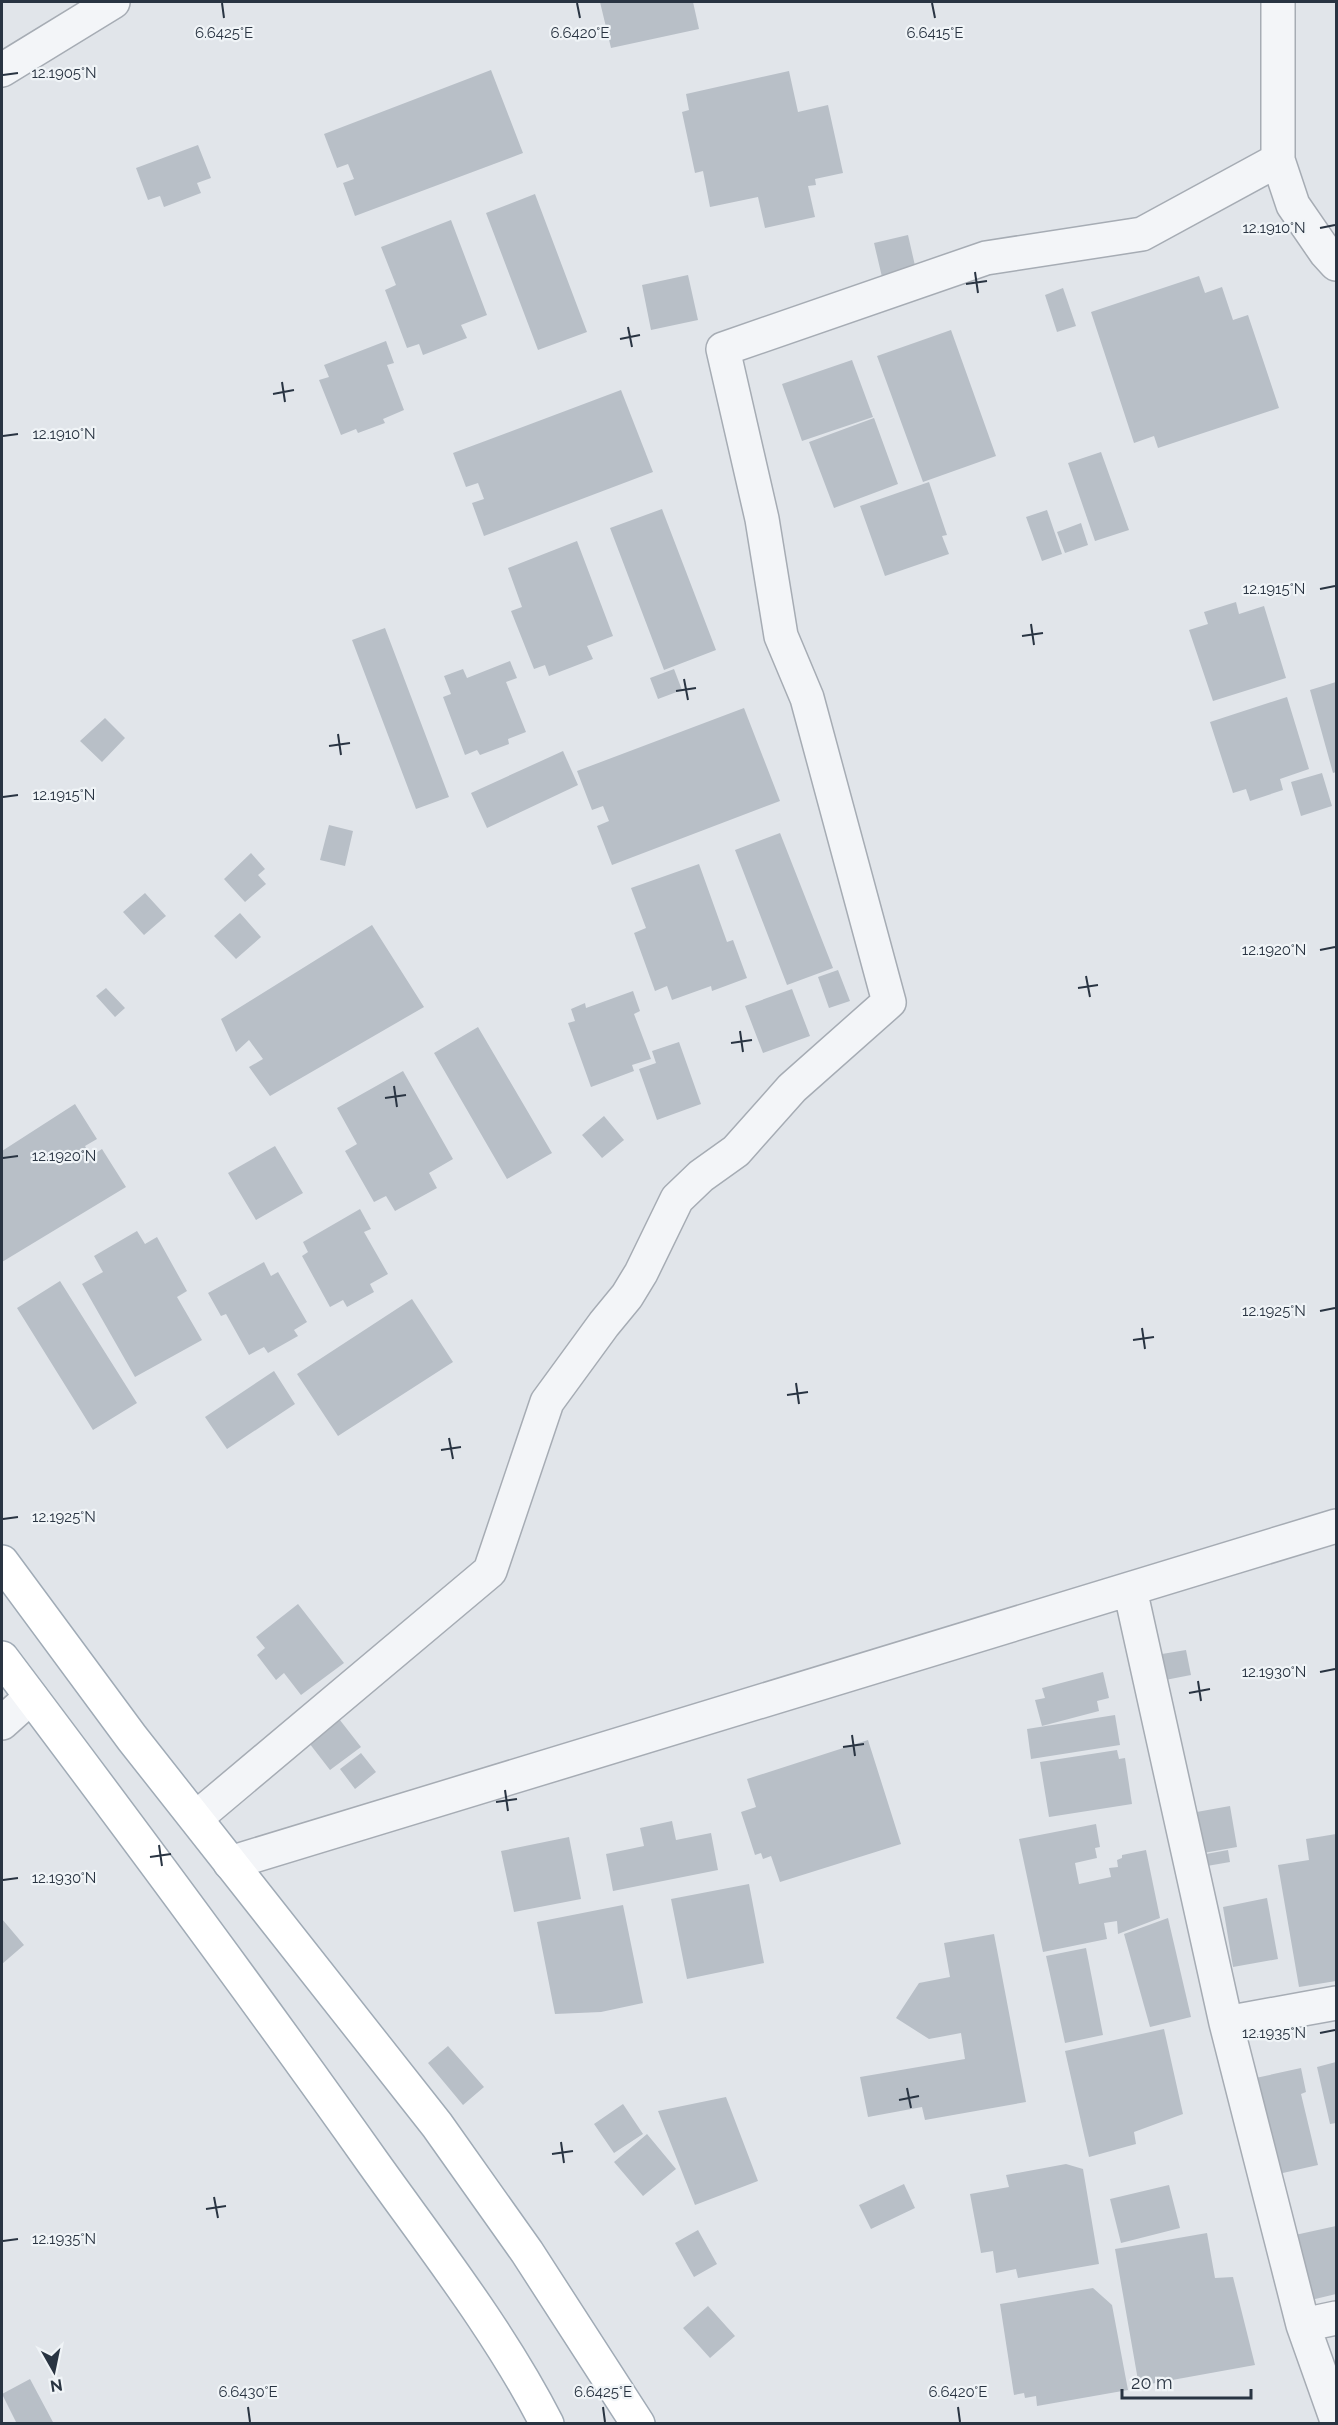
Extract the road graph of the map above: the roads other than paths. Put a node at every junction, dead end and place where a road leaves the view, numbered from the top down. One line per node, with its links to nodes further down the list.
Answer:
1 (113, 2): 3 (street)
2 (1278, 2): 4 (street)
3 (2, 70)
4 (1278, 160): 5 (street); 12 (street)
5 (1336, 264)
6 (1336, 1526): 8 (street)
7 (2, 1563): 12 (main road)
8 (1130, 1589): 13 (street); 15 (street)
9 (2, 1658): 10 (main road)
10 (31, 1697): 11 (street); 19 (main road)
11 (2, 1723)
12 (196, 1818): 13 (main road)
13 (230, 1863): 20 (main road)
14 (1336, 2003): 15 (street)
15 (1226, 2023): 17 (street)
16 (1336, 2318): 17 (street)
17 (1303, 2325): 18 (street)
18 (1336, 2418)
19 (547, 2424)
20 (638, 2424)

